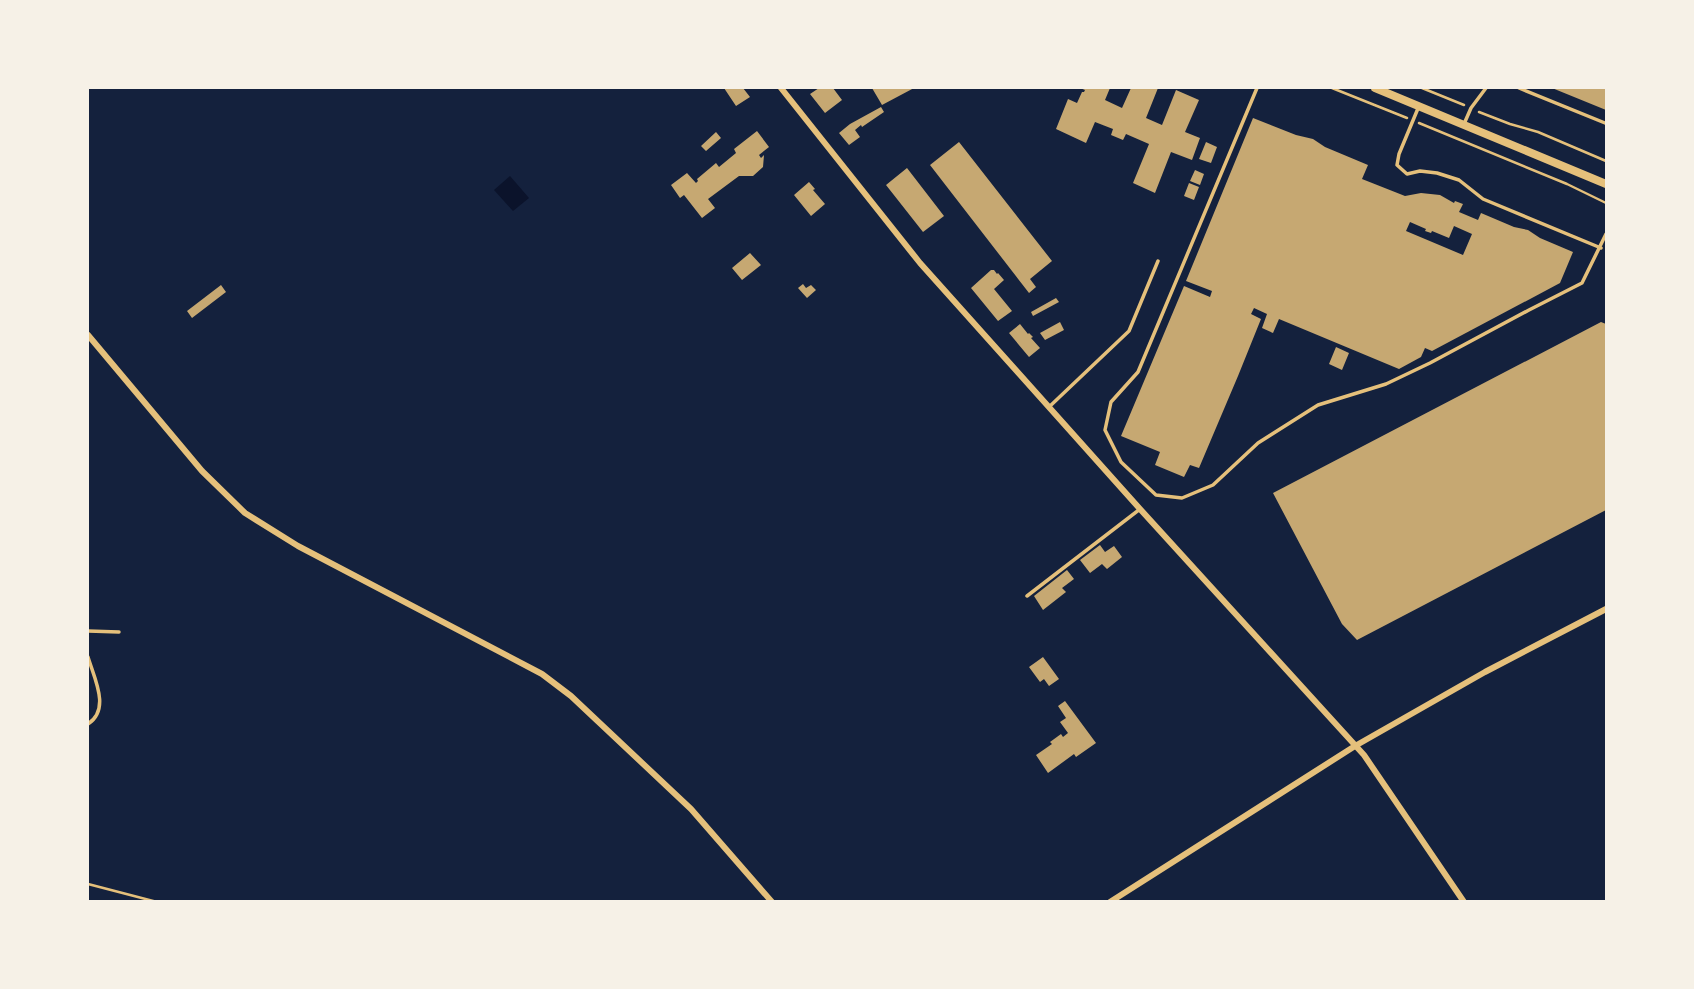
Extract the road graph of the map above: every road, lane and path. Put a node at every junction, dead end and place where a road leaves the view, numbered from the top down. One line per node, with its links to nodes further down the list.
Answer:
1 (781, 88): 20 (street)
2 (1257, 88): 17 (lane)
3 (1332, 88): 10 (path)
4 (1375, 88): 8 (street)
5 (1422, 88): 9 (path)
6 (1486, 88): 9 (lane)
7 (1520, 88): 11 (lane)
8 (1419, 106): 10 (lane); 12 (street)
9 (1471, 108): 12 (lane); 13 (path)
10 (1413, 121): 15 (path); 17 (lane)
11 (1605, 123)
12 (1464, 124): 14 (street)
13 (1606, 161)
14 (1606, 184)
15 (1606, 203)
16 (1606, 234): 17 (lane)
17 (1601, 248)
18 (1158, 261): 20 (lane)
19 (88, 335): 31 (street)
20 (1049, 407): 21 (street)
21 (1140, 509): 22 (lane); 28 (street)
22 (1027, 596)
23 (1606, 609): 28 (street)
24 (88, 631): 25 (lane)
25 (119, 632)
26 (88, 657): 27 (lane)
27 (88, 724)
28 (1355, 746): 32 (street); 33 (street)
29 (88, 884): 30 (path)
30 (158, 901)
31 (772, 901)
32 (1110, 901)
33 (1464, 901)

